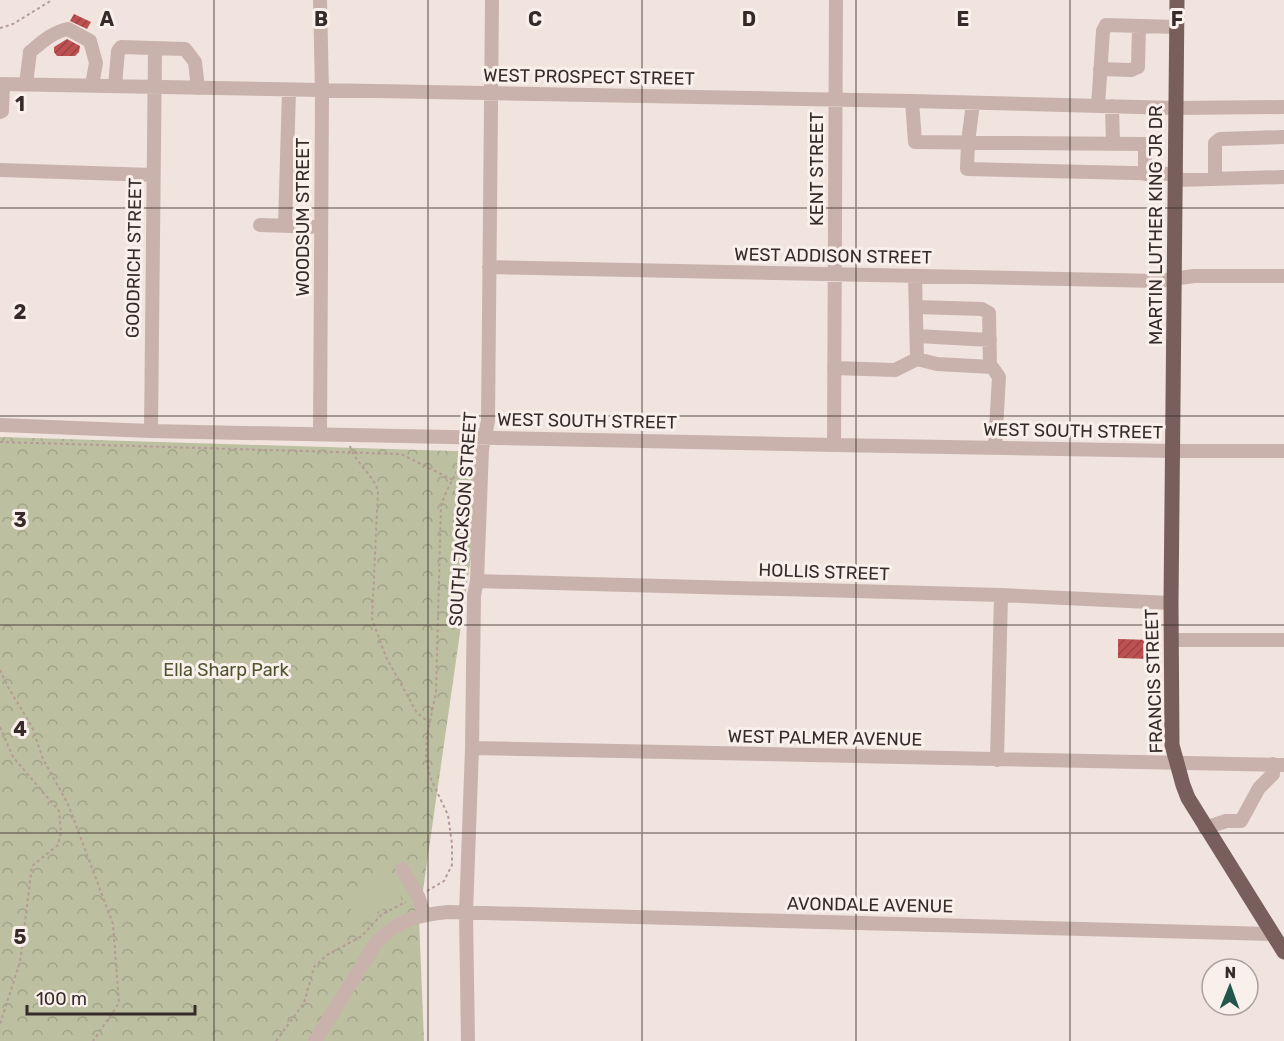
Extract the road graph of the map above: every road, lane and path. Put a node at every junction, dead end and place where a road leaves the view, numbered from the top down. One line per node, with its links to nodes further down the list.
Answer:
1 (52, 0): 8 (path)
2 (320, 0): 18 (street, WOODSUM STREET)
3 (492, 0): 19 (street, SOUTH JACKSON STREET)
4 (836, 0): 20 (street, KENT STREET)
5 (1177, 0): 7 (main road, MARTIN LUTHER KING JR DR)
6 (1139, 26): 7 (street); 10 (street); 10 (street)
7 (1177, 27): 25 (main road, MARTIN LUTHER KING JR DR)
8 (0, 28)
9 (155, 48): 14 (street); 15 (street, GOODRICH STREET); 16 (street)
10 (1100, 69): 23 (street)
11 (2, 84): 12 (street, WEST PROSPECT STREET); 26 (street)
12 (26, 84): 13 (street, WEST PROSPECT STREET); 13 (street)
13 (92, 85): 14 (street, WEST PROSPECT STREET)
14 (115, 86): 15 (street, WEST PROSPECT STREET)
15 (154, 86): 16 (street, WEST PROSPECT STREET); 32 (street, GOODRICH STREET)
16 (198, 88): 17 (street, WEST PROSPECT STREET)
17 (289, 90): 18 (street, WEST PROSPECT STREET); 37 (street)
18 (322, 91): 19 (street, WEST PROSPECT STREET); 38 (street, WOODSUM STREET)
19 (492, 93): 20 (street, WEST PROSPECT STREET); 39 (street, SOUTH JACKSON STREET)
20 (835, 100): 21 (street, WEST PROSPECT STREET); 40 (street, KENT STREET)
21 (912, 101): 22 (street, WEST PROSPECT STREET); 28 (street)
22 (973, 103): 23 (street, WEST PROSPECT STREET); 28 (street)
23 (1105, 106): 25 (street, WEST PROSPECT STREET); 29 (street)
24 (1284, 106): 25 (street, WEST PROSPECT STREET)
25 (1176, 108): 33 (main road, MARTIN LUTHER KING JR DR)
26 (0, 112)
27 (1284, 137): 35 (street)
28 (968, 142): 29 (street); 31 (street)
29 (1113, 144): 31 (street)
30 (0, 170): 32 (street)
31 (1145, 174): 33 (street)
32 (153, 175): 51 (street, GOODRICH STREET)
33 (1176, 177): 35 (street); 43 (main road, MARTIN LUTHER KING JR DR)
34 (1284, 177): 35 (street)
35 (1215, 179)
36 (260, 225): 37 (street)
37 (285, 226): 38 (street)
38 (321, 227): 52 (street, WOODSUM STREET)
39 (489, 267): 40 (street, WEST ADDISON STREET); 54 (street, SOUTH JACKSON STREET)
40 (835, 275): 41 (street, WEST ADDISON STREET); 49 (street, KENT STREET)
41 (915, 276): 43 (street, WEST ADDISON STREET); 44 (street)
42 (1284, 276): 43 (street, WEST ADDISON STREET)
43 (1175, 279): 59 (main road, MARTIN LUTHER KING JR DR)
44 (916, 307): 45 (street); 46 (street)
45 (917, 336): 46 (street); 47 (street)
46 (990, 340): 48 (street)
47 (917, 359): 48 (street); 49 (street)
48 (990, 367): 57 (street)
49 (834, 368): 56 (street, KENT STREET)
50 (0, 425): 51 (street, WEST SOUTH STREET)
51 (151, 431): 52 (street, WEST SOUTH STREET)
52 (320, 434): 53 (street, WEST SOUTH STREET)
53 (346, 435): 54 (street, WEST SOUTH STREET); 61 (path)
54 (484, 437): 56 (street, WEST SOUTH STREET); 63 (street, SOUTH JACKSON STREET)
55 (0, 442): 61 (path)
56 (834, 445): 57 (street, WEST SOUTH STREET)
57 (995, 447): 59 (street, WEST SOUTH STREET)
58 (466, 449): 62 (path)
59 (1173, 451): 60 (street, WEST SOUTH STREET); 65 (main road, FRANCIS STREET)
60 (1284, 451)
61 (352, 452): 62 (path); 69 (path)
62 (453, 480): 69 (path)
63 (477, 580): 64 (street, HOLLIS STREET); 71 (street, SOUTH JACKSON STREET)
64 (1001, 595): 65 (street, HOLLIS STREET); 72 (street)
65 (1171, 603): 66 (main road, FRANCIS STREET)
66 (1171, 640): 67 (street); 73 (main road, FRANCIS STREET)
67 (1284, 640)
68 (0, 670): 83 (path)
69 (430, 723): 77 (path)
70 (0, 727): 82 (path)
71 (472, 748): 72 (street, WEST PALMER AVENUE); 78 (street, SOUTH JACKSON STREET)
72 (997, 760): 73 (street, WEST PALMER AVENUE)
73 (1177, 763): 74 (street, WEST PALMER AVENUE); 75 (main road, FRANCIS STREET)
74 (1279, 764): 75 (street)
75 (1205, 828): 80 (main road, FRANCIS STREET)
76 (402, 868): 77 (street)
77 (418, 896): 79 (street); 84 (path)
78 (466, 913): 79 (street, AVONDALE AVENUE); 80 (street, AVONDALE AVENUE); 86 (street, SOUTH JACKSON STREET)
79 (424, 915): 85 (street, AVONDALE AVENUE)
80 (1273, 934): 81 (main road, FRANCIS STREET)
81 (1284, 951)
82 (0, 1024)
83 (93, 1041)
84 (276, 1041)
85 (315, 1041)
86 (468, 1041)

